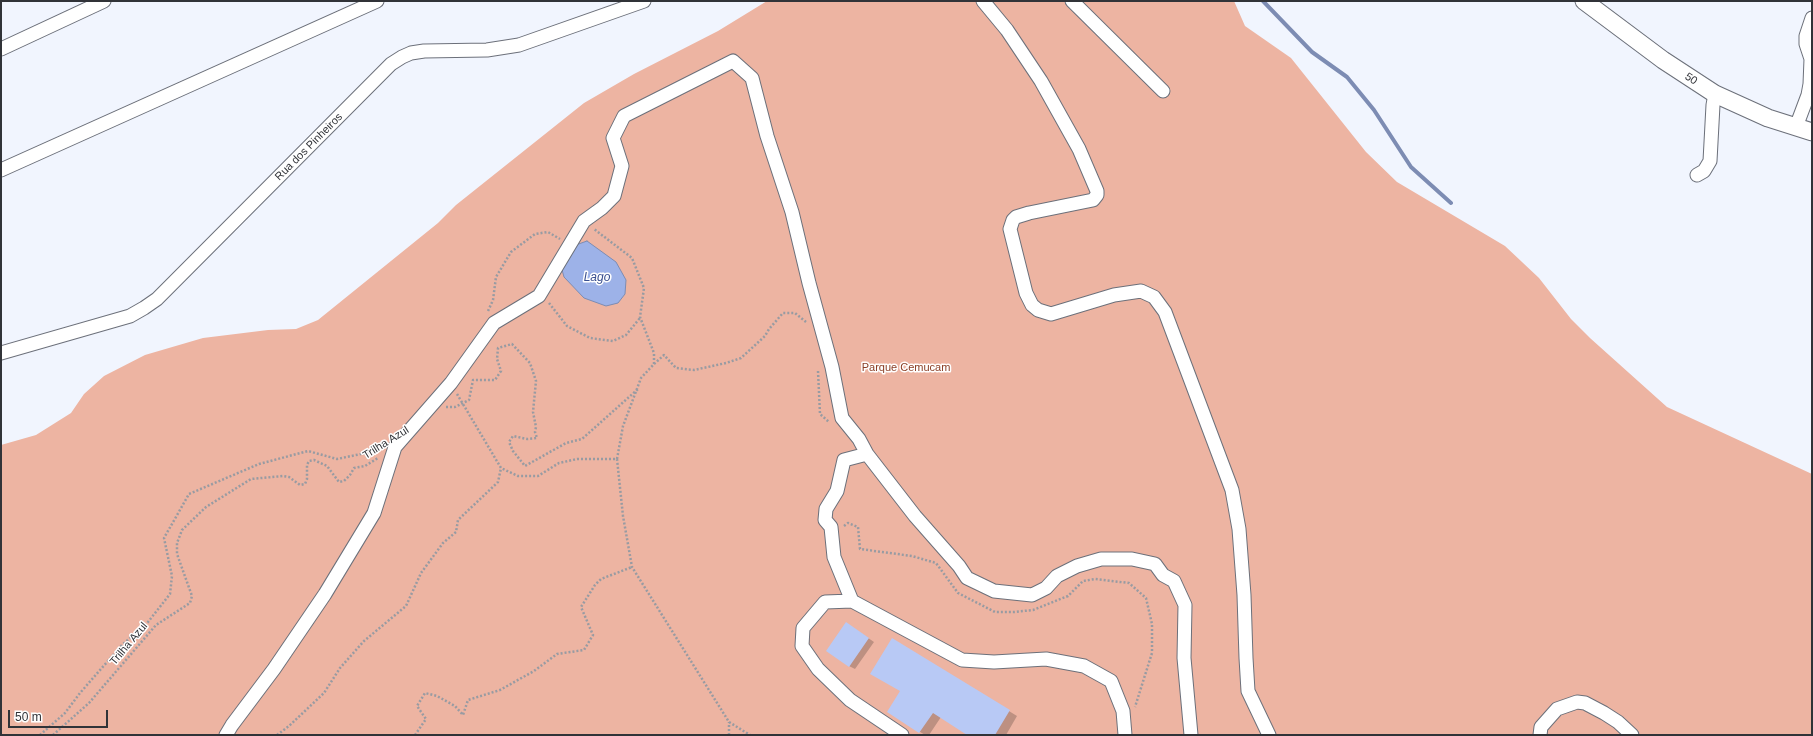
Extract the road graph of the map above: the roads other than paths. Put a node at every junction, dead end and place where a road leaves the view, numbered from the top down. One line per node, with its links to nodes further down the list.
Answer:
1 (104, 1): 8 (street)
2 (377, 1): 13 (street)
3 (644, 1): 15 (street, Rua dos Pinheiros)
4 (983, 1): 22 (street)
5 (1072, 1): 10 (street)
6 (1584, 1): 11 (main road, 50)
7 (1812, 18): 9 (street)
8 (1, 49)
9 (1812, 59): 12 (street)
10 (1163, 91)
11 (1715, 94): 12 (main road, 50); 14 (street)
12 (1804, 130)
13 (1, 170)
14 (1697, 175)
15 (1, 353)
16 (867, 454): 17 (street); 18 (street); 21 (street)
17 (852, 602): 19 (street); 20 (street)
18 (226, 735)
19 (902, 735)
20 (1125, 735)
21 (1191, 735)
22 (1269, 735)
23 (1540, 735): 24 (street)
24 (1632, 735)

